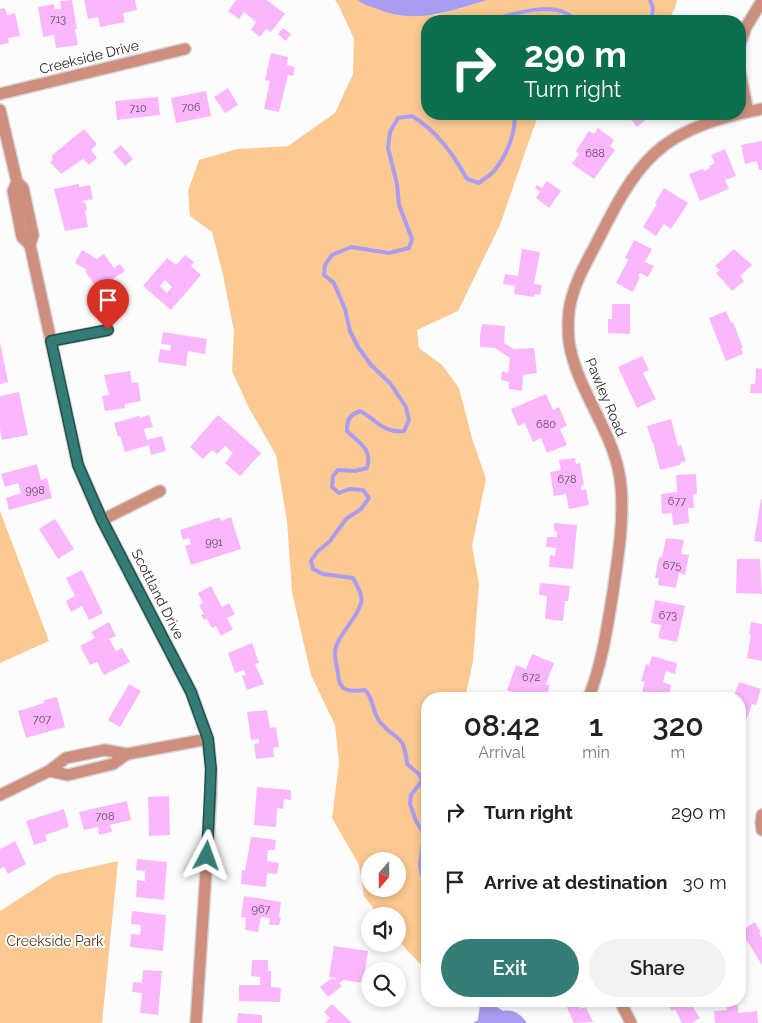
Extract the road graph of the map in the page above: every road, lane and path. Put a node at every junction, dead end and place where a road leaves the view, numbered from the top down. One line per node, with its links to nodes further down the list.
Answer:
1 (762, 1): 2 (street)
2 (746, 27)
3 (184, 49): 4 (street, Creekside Drive)
4 (0, 94)
5 (746, 102): 8 (street)
6 (762, 109): 8 (street, Pawley Road)
7 (0, 110): 11 (street, Scottland Drive)
8 (748, 112)
9 (721, 120): 14 (street, Pawley Road)
10 (108, 330): 11 (street)
11 (51, 341): 13 (street, Scottland Drive)
12 (160, 491): 13 (street)
13 (102, 520): 15 (street, Scottland Drive)
14 (590, 692)
15 (208, 739): 16 (street); 22 (street, Scottland Drive)
16 (127, 754): 17 (street); 17 (street)
17 (49, 771): 18 (street)
18 (0, 795)
19 (762, 814): 20 (street)
20 (762, 830)
21 (623, 1007): 23 (street)
22 (196, 1023)
23 (631, 1023)

